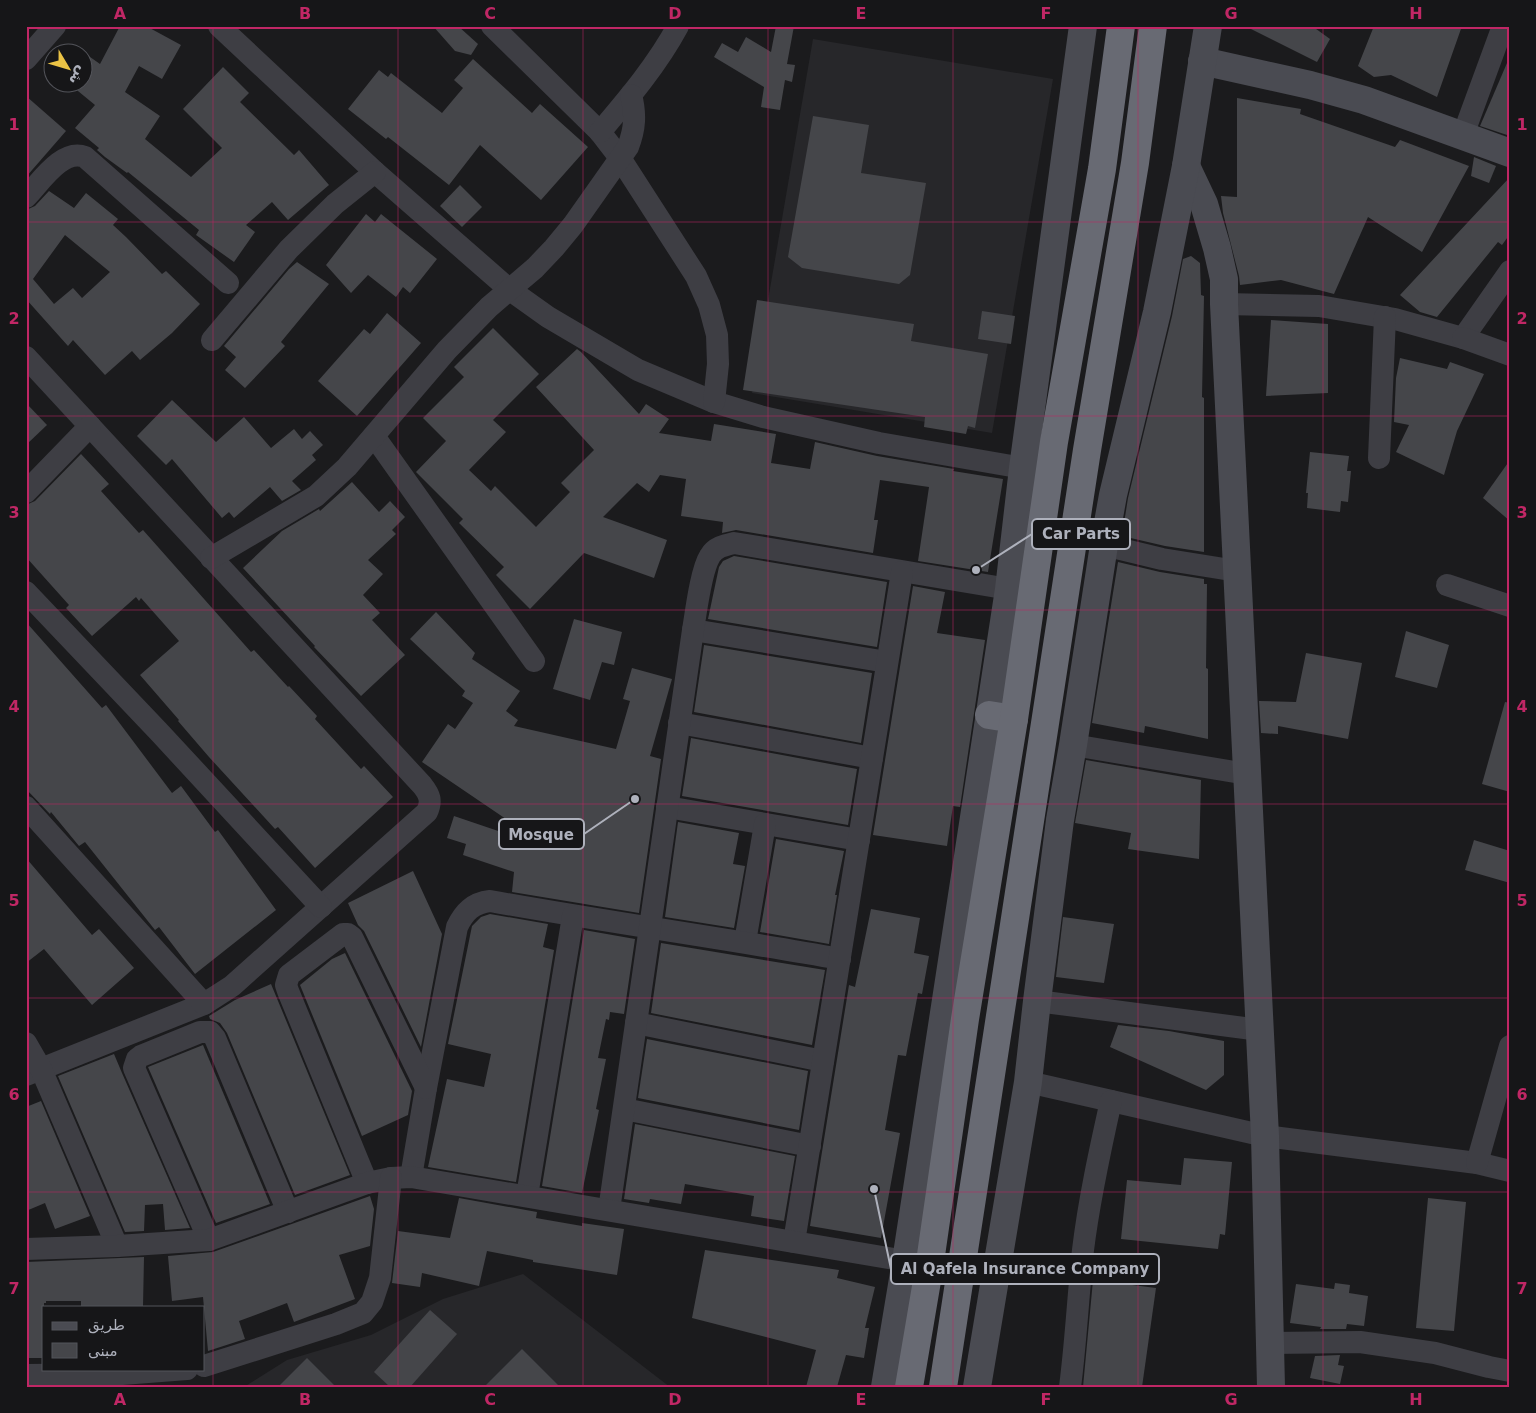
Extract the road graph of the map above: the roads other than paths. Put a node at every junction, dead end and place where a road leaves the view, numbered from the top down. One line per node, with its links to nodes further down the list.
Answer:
1 (55, 26): 10 (street)
2 (220, 26): 18 (street)
3 (492, 26): 13 (street)
4 (678, 26): 12 (street)
5 (1083, 26): 33 (street)
6 (1121, 26): 46 (highway)
7 (1154, 26): 94 (highway)
8 (1208, 26): 11 (street)
9 (1503, 26): 14 (street)
10 (26, 59)
11 (1202, 61): 14 (street); 17 (street)
12 (631, 96): 13 (street); 16 (street)
13 (600, 132): 16 (street)
14 (1463, 135): 15 (street)
15 (1510, 152)
16 (620, 158): 22 (street); 29 (street)
17 (1186, 166): 23 (street); 35 (street)
18 (375, 172): 22 (street); 26 (street)
19 (26, 198): 21 (street)
20 (1510, 271): 25 (street)
21 (228, 283)
22 (510, 290): 29 (street); 31 (street)
23 (1224, 304): 24 (street); 37 (street)
24 (1385, 317): 25 (street); 32 (street)
25 (1463, 338): 27 (street)
26 (212, 340)
27 (1510, 355)
28 (26, 357): 30 (street)
29 (714, 402): 33 (street)
30 (90, 426): 34 (street); 36 (street)
31 (374, 436): 36 (street); 44 (street)
32 (1379, 458)
33 (1023, 468): 40 (street)
34 (26, 492)
35 (1104, 545): 37 (street); 48 (street)
36 (211, 558): 56 (street)
37 (1237, 571): 50 (street)
38 (902, 572): 40 (street); 43 (street); 45 (street)
39 (1447, 585): 42 (street)
40 (1009, 589): 46 (street)
41 (28, 597): 56 (street)
42 (1510, 606)
43 (693, 630): 45 (street); 47 (street)
44 (534, 661)
45 (887, 662): 49 (street)
46 (1002, 717): 55 (highway)
47 (679, 723): 49 (street); 52 (street)
48 (1073, 745): 50 (street); 61 (street)
49 (872, 758): 54 (street)
50 (1248, 774): 64 (street)
51 (26, 807): 62 (street)
52 (667, 807): 53 (street); 58 (street)
53 (765, 824): 54 (street); 59 (street)
54 (859, 840): 60 (street)
55 (982, 843): 86 (street); 93 (highway)
56 (321, 906): 62 (street)
57 (573, 916): 58 (street); 70 (street); 79 (street)
58 (650, 928): 59 (street); 63 (street)
59 (745, 942): 60 (street)
60 (840, 959): 67 (street)
61 (1037, 1001): 64 (street); 69 (street)
62 (204, 1004): 68 (street)
63 (636, 1023): 67 (street); 72 (street)
64 (1260, 1030): 73 (street)
65 (26, 1043): 68 (street)
66 (1510, 1046): 75 (street)
67 (823, 1061): 74 (street)
68 (33, 1072): 84 (street)
69 (1028, 1082): 71 (street); 95 (street)
70 (426, 1088): 77 (street); 78 (street)
71 (1111, 1101): 73 (street); 96 (street)
72 (624, 1109): 74 (street); 80 (street)
73 (1266, 1136): 75 (street); 87 (street)
74 (810, 1146): 83 (street)
75 (1477, 1163): 76 (street)
76 (1510, 1171)
77 (401, 1177): 78 (street); 79 (street); 88 (street)
78 (367, 1182): 81 (street)
79 (527, 1196): 80 (street)
80 (609, 1210): 83 (street)
81 (288, 1212): 82 (street); 82 (street)
82 (209, 1240): 84 (street)
83 (794, 1242): 86 (street)
84 (117, 1246): 85 (street)
85 (26, 1248)
86 (906, 1261): 92 (street)
87 (1270, 1342): 90 (street); 97 (street)
88 (205, 1366)
89 (173, 1370): 91 (street)
90 (1510, 1371)
91 (26, 1375)
92 (885, 1387)
93 (909, 1387)
94 (943, 1387)
95 (977, 1387)
96 (1070, 1387)
97 (1271, 1387)

